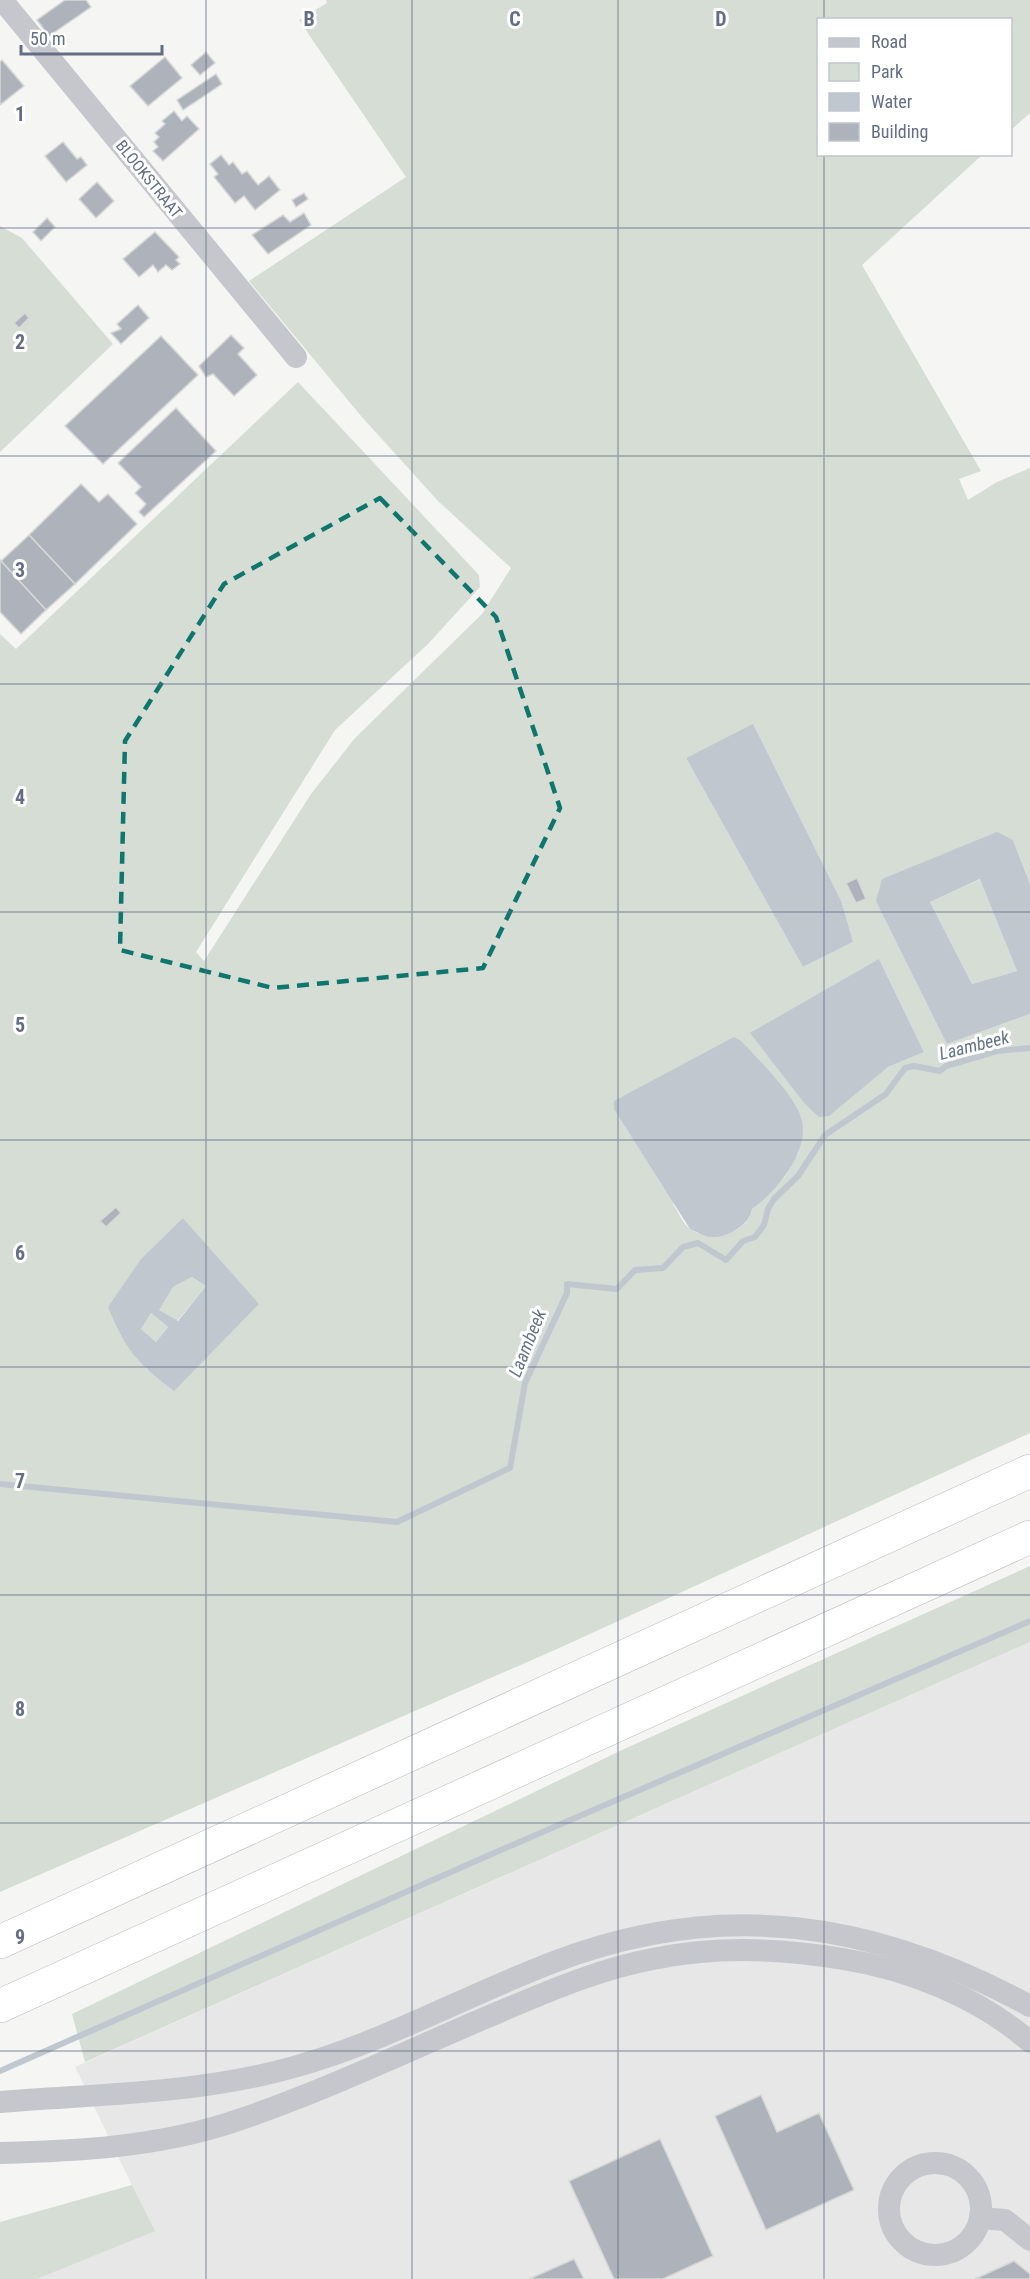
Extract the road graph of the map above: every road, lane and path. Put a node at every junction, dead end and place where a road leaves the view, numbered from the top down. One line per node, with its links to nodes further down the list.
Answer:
1 (2, 0): 2 (street, BLOOKSTRAAT)
2 (296, 357)
3 (1030, 1471): 6 (highway)
4 (1030, 1537): 5 (highway)
5 (166, 1930): 7 (highway); 9 (highway)
6 (0, 1942)
7 (0, 2006)
8 (1030, 2006): 11 (street)
9 (0, 2025)
10 (1030, 2042): 12 (street)
11 (0, 2102)
12 (0, 2153)
13 (980, 2218): 13 (street); 14 (street)
14 (1030, 2240)

